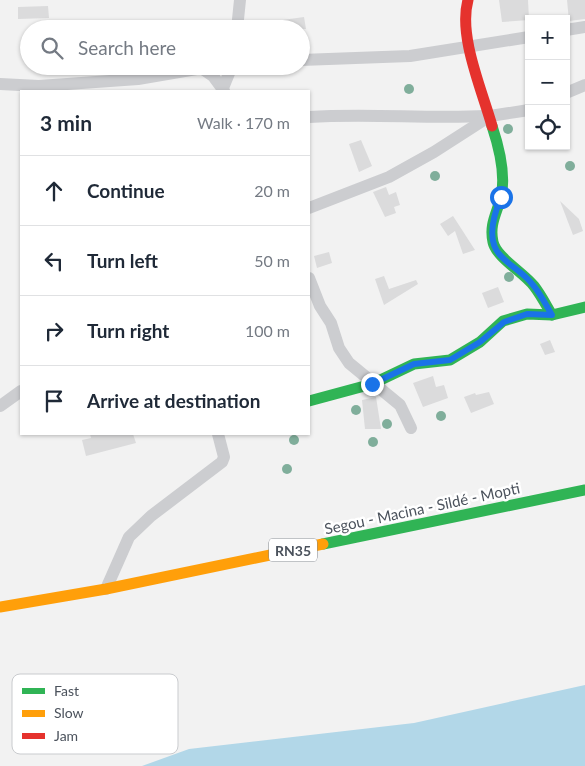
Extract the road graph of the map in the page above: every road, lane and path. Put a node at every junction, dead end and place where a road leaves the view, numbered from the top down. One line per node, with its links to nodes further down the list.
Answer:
1 (240, 0): 3 (street)
2 (468, 0): 7 (street)
3 (237, 20)
4 (585, 27): 5 (street)
5 (570, 29)
6 (525, 38): 7 (street)
7 (468, 47): 8 (street); 17 (street)
8 (310, 60)
9 (159, 75): 12 (street)
10 (212, 75): 14 (street)
11 (229, 75): 14 (street)
12 (0, 84)
13 (585, 85): 15 (street)
14 (223, 90)
15 (570, 91)
16 (525, 111): 17 (street)
17 (490, 116): 18 (street); 19 (street); 22 (street)
18 (310, 117)
19 (310, 208)
20 (310, 281): 23 (street)
21 (585, 307): 22 (street)
22 (552, 315): 23 (street)
23 (372, 384): 25 (street); 27 (street)
24 (20, 392): 26 (street)
25 (310, 401)
26 (0, 406)
27 (411, 428)
28 (218, 435): 30 (street)
29 (585, 490): 30 (street, Segou - Macina - Sildé - Mopti / RN35)
30 (106, 589): 31 (street, Segou - Macina - Sildé - Mopti / RN35)
31 (0, 607)

